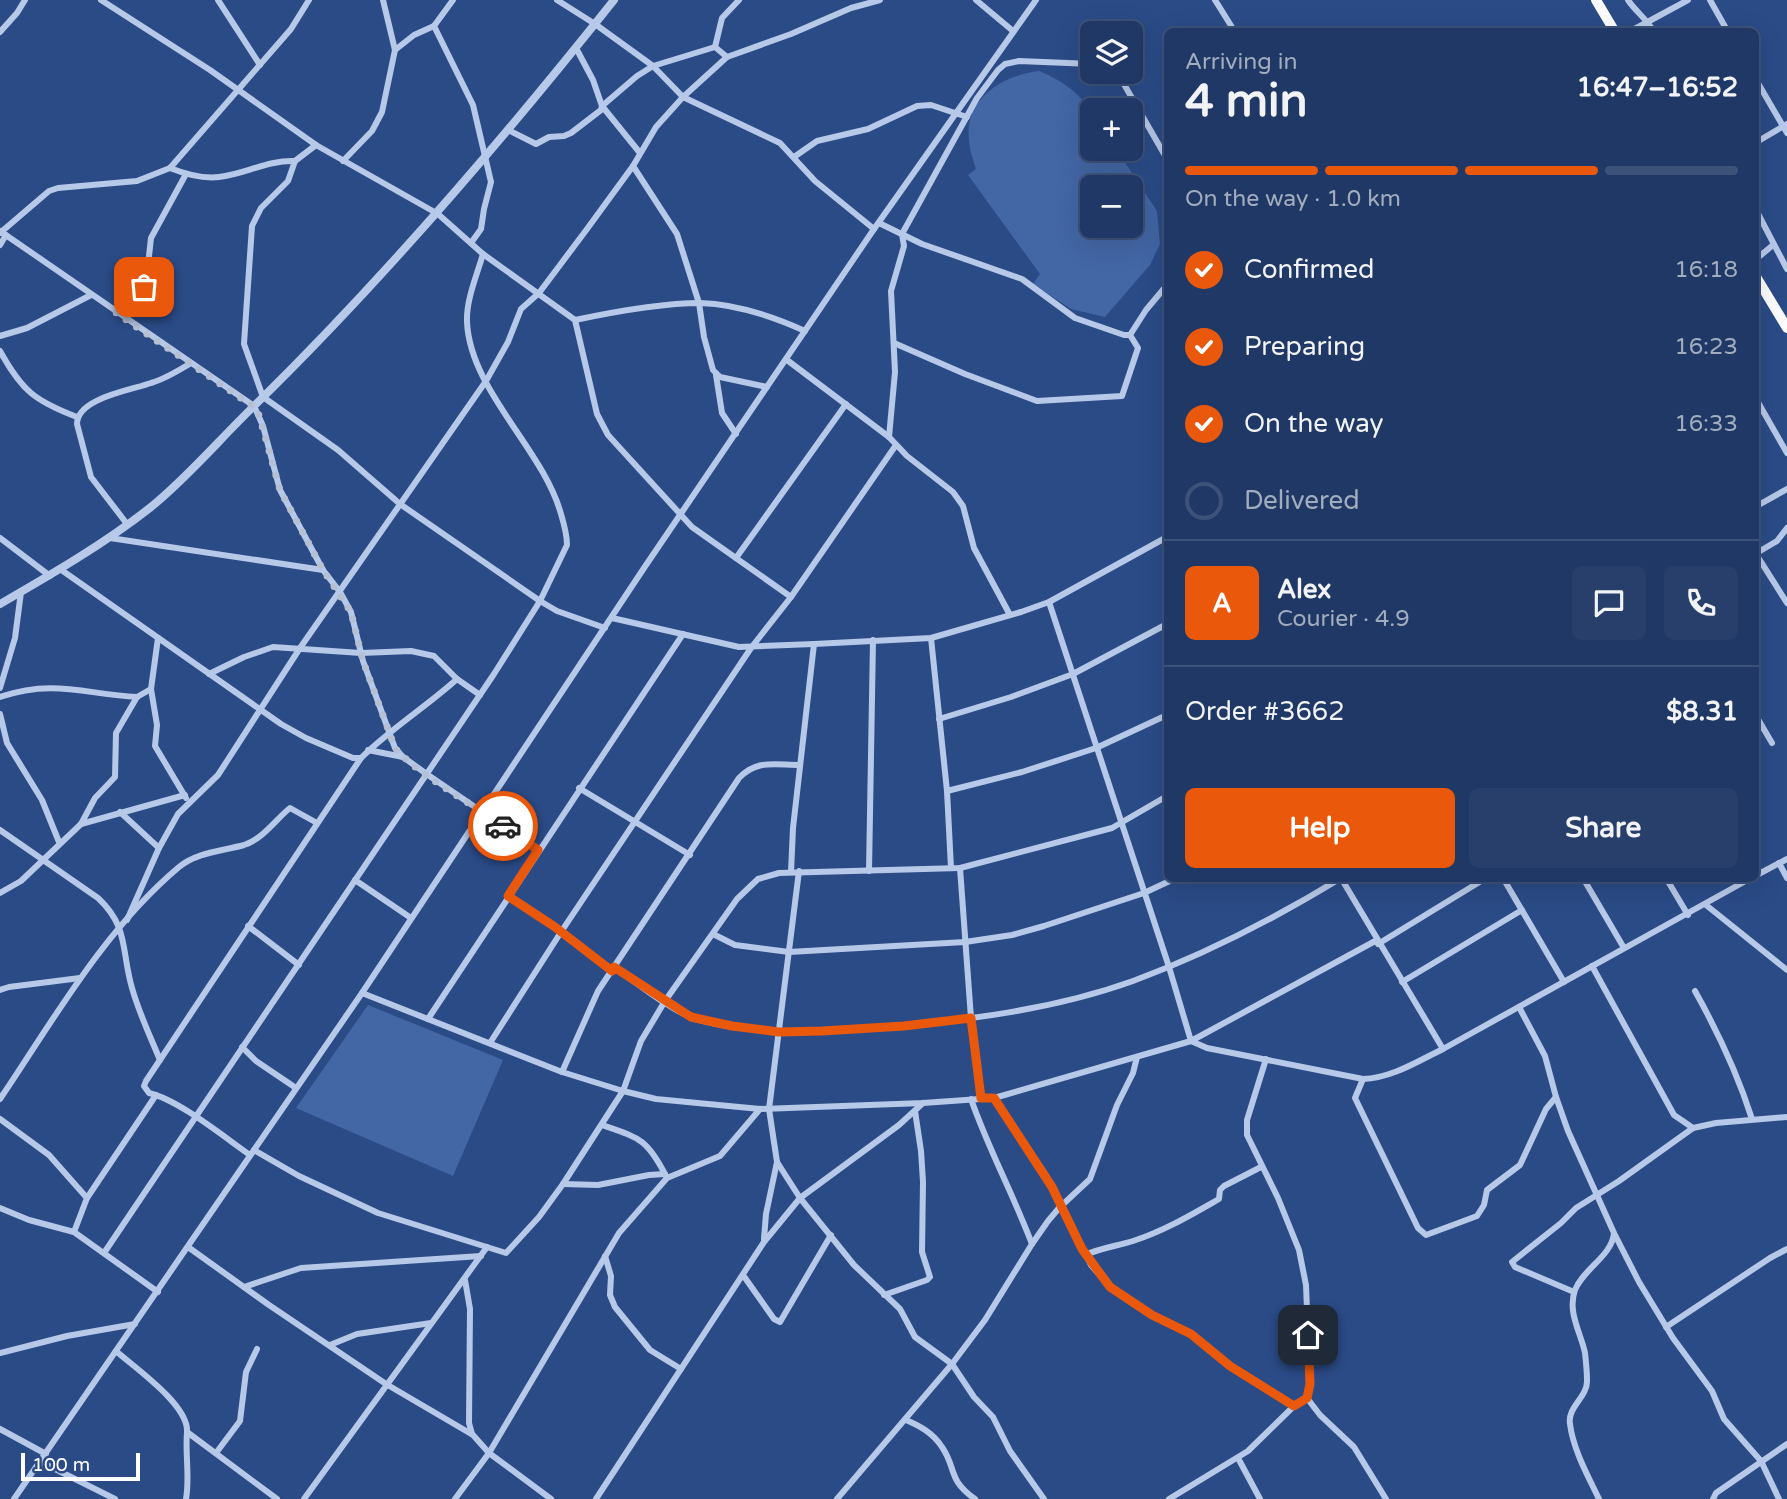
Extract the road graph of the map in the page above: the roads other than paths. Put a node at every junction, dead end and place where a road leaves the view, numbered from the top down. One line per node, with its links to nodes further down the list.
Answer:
1 (24, 0): 27 (street)
2 (101, 0): 37 (street)
3 (218, 0): 33 (street)
4 (309, 0): 33 (street)
5 (383, 0): 30 (street)
6 (453, 0): 20 (street)
7 (557, 0): 19 (street)
8 (614, 0): 19 (street)
9 (739, 0): 28 (street)
10 (880, 0): 31 (street)
11 (976, 0): 26 (street)
12 (1036, 0): 26 (street)
13 (1215, 0): 21 (street)
14 (1596, 0): 22 (highway)
15 (1628, 0): 18 (street)
16 (1688, 0): 18 (street)
17 (1710, 0): 25 (street)
18 (1648, 21): 23 (street); 24 (street)
19 (595, 24): 29 (street); 34 (street)
20 (434, 26): 30 (street); 48 (street)
21 (1232, 28)
22 (1613, 28)
23 (1636, 28)
24 (1652, 28)
25 (1726, 28)
26 (1013, 31): 40 (street)
27 (0, 32)
28 (715, 47): 31 (street); 34 (street)
29 (576, 48): 39 (street); 43 (street)
30 (395, 50): 51 (street)
31 (727, 57): 38 (street)
32 (1080, 64): 41 (street)
33 (260, 65): 37 (street)
34 (653, 66): 38 (street); 39 (street)
35 (1124, 84): 47 (street)
36 (1759, 84): 42 (street)
37 (239, 90): 45 (street); 53 (street)
38 (683, 97): 46 (street); 49 (street)
39 (602, 106): 43 (street); 46 (street)
40 (956, 112): 41 (street); 49 (street); 57 (street)
41 (967, 117): 59 (street)
42 (1786, 128): 44 (street)
43 (508, 130): 48 (street)
44 (1759, 141)
45 (316, 145): 50 (street); 51 (street)
46 (640, 153): 52 (street)
47 (1164, 154)
48 (486, 157): 55 (street); 60 (street)
49 (793, 157): 57 (street)
50 (295, 161): 54 (street); 84 (street)
51 (343, 161): 55 (street)
52 (633, 166): 68 (street); 70 (street)
53 (170, 168): 54 (street); 58 (street)
54 (186, 174): 71 (street)
55 (438, 214): 60 (street); 84 (street)
56 (1759, 216): 62 (street)
57 (877, 226): 59 (street); 74 (street)
58 (2, 233): 61 (street); 69 (street)
59 (902, 234): 75 (street); 77 (street)
60 (471, 243): 63 (street)
61 (0, 245)
62 (1773, 245): 64 (street); 65 (street)
63 (483, 254): 68 (street); 82 (street)
64 (1759, 257)
65 (1787, 269)
66 (1759, 282): 73 (highway)
67 (1164, 289): 75 (street)
68 (538, 293): 72 (street); 82 (street)
69 (91, 295): 71 (street); 76 (street)
70 (699, 303): 72 (street); 74 (street); 81 (street)
71 (116, 313): 80 (street)
72 (575, 320): 96 (street)
73 (1787, 328)
74 (805, 331): 79 (street)
75 (1130, 335): 77 (street)
76 (0, 336)
77 (894, 343): 90 (street)
78 (0, 351): 88 (street)
79 (787, 360): 83 (street); 85 (street)
80 (191, 363): 87 (street); 88 (street)
81 (716, 375): 83 (street); 89 (street)
82 (486, 381): 94 (street); 111 (street)
83 (767, 387): 89 (street)
84 (263, 397): 87 (street); 94 (street)
85 (846, 404): 90 (street); 103 (street)
86 (1759, 404): 92 (street)
87 (254, 407): 97 (street); 106 (street)
88 (77, 417): 97 (street)
89 (736, 434): 96 (street)
90 (889, 437): 91 (street)
91 (896, 444): 110 (street); 115 (street)
92 (1787, 453)
93 (1787, 489): 95 (street)
94 (401, 504): 109 (street); 111 (street)
95 (1759, 506)
96 (681, 515): 103 (street); 116 (street)
97 (127, 524): 100 (street)
98 (1787, 528): 102 (street)
99 (0, 538): 107 (street)
100 (110, 538): 105 (street); 106 (street)
101 (1164, 539): 112 (street)
102 (1759, 552)
103 (736, 558): 110 (street)
104 (1759, 560): 113 (street)
105 (61, 569): 107 (street); 120 (street)
106 (323, 570): 109 (street)
107 (50, 576): 108 (street)
108 (21, 592): 114 (street); 130 (street)
109 (340, 592): 124 (street); 126 (street)
110 (791, 597): 125 (street)
111 (540, 601): 118 (street); 132 (street)
112 (1049, 602): 115 (street); 128 (street)
113 (1787, 603)
114 (0, 604)
115 (1010, 615): 121 (street)
116 (611, 618): 118 (street); 119 (street)
117 (1164, 626): 128 (street)
118 (605, 628): 153 (street)
119 (682, 634): 125 (street); 148 (street)
120 (158, 638): 127 (street); 131 (street)
121 (931, 638): 122 (street); 138 (street)
122 (873, 640): 123 (street); 169 (street)
123 (814, 644): 125 (street); 146 (street)
124 (300, 648): 126 (street); 127 (street); 135 (street)
125 (751, 648): 156 (street)
126 (361, 653): 129 (street); 140 (street)
127 (209, 674): 135 (street)
128 (1073, 674): 138 (street); 142 (street)
129 (457, 679): 132 (street); 140 (street)
130 (0, 688)
131 (150, 689): 134 (street); 150 (street)
132 (480, 695): 147 (street)
133 (0, 697): 134 (street)
134 (137, 697): 158 (street)
135 (260, 710): 145 (street); 152 (street)
136 (0, 713): 160 (street)
137 (1164, 716): 142 (street)
138 (939, 719): 149 (street)
139 (1759, 721): 141 (street)
140 (388, 733): 143 (street); 144 (street)
141 (1772, 743)
142 (1096, 748): 149 (street); 157 (street)
143 (368, 750): 144 (street); 145 (street)
144 (403, 757): 147 (street)
145 (361, 758): 155 (street)
146 (800, 765): 163 (street); 170 (street)
147 (428, 775): 153 (street); 173 (street)
148 (579, 788): 156 (street); 162 (street)
149 (947, 791): 167 (street)
150 (185, 795): 152 (street); 154 (street)
151 (1164, 798): 157 (street)
152 (187, 803): 161 (street)
153 (483, 811): 162 (street); 188 (street)
154 (120, 813): 158 (street); 161 (street)
155 (317, 823): 189 (street); 190 (street)
156 (636, 823): 163 (street); 192 (street)
157 (1121, 823): 168 (street); 183 (street)
158 (81, 824): 160 (street)
159 (0, 830): 165 (street)
160 (60, 842): 165 (street)
161 (159, 848): 189 (street)
162 (538, 850): 184 (street)
163 (690, 855): 201 (street)
164 (1787, 859): 166 (street)
165 (43, 860): 182 (street); 191 (street)
166 (1779, 863): 171 (street); 172 (street)
167 (951, 867): 168 (street); 169 (street)
168 (960, 868): 194 (street)
169 (869, 871): 170 (street)
170 (795, 872): 193 (street); 197 (street)
171 (1759, 874)
172 (1787, 878)
173 (355, 880): 188 (street); 198 (street)
174 (1167, 882): 183 (street)
175 (1334, 882): 200 (street)
176 (1343, 882): 195 (street)
177 (1479, 882): 195 (street)
178 (1505, 882): 186 (street)
179 (1585, 882): 196 (street)
180 (1668, 882): 187 (street)
181 (1745, 882): 185 (street)
182 (0, 892)
183 (1144, 893): 194 (street); 200 (street)
184 (508, 896): 192 (street); 214 (street)
185 (1706, 905): 187 (street); 202 (street)
186 (1522, 911): 205 (street); 206 (street)
187 (1688, 915): 196 (street)
188 (411, 918): 210 (street)
189 (127, 920): 191 (street)
190 (248, 926): 198 (street); 222 (street)
191 (120, 928): 203 (street); 222 (street)
192 (561, 932): 201 (street); 217 (street)
193 (713, 934): 197 (street); 211 (street)
194 (965, 942): 197 (street); 213 (street)
195 (1378, 942): 205 (street); 216 (street)
196 (1624, 948): 199 (street)
197 (789, 952): 215 (street)
198 (299, 965): 218 (street)
199 (1592, 966): 206 (street); 242 (street)
200 (1169, 967): 213 (street); 216 (street)
201 (613, 969): 211 (street); 223 (street)
202 (1787, 970)
203 (80, 978): 207 (street); 232 (street)
204 (0, 982): 207 (street)
205 (1402, 982): 219 (street)
206 (1564, 982): 212 (street)
207 (9, 987): 208 (street)
208 (0, 990)
209 (1695, 991): 240 (street)
210 (362, 993): 214 (street); 225 (street)
211 (665, 1001): 215 (street); 226 (street)
212 (1519, 1007): 219 (street); 228 (street)
213 (971, 1018): 215 (street); 230 (street)
214 (428, 1019): 217 (street)
215 (779, 1032): 235 (street)
216 (1191, 1041): 220 (street); 221 (street)
217 (490, 1043): 223 (street)
218 (242, 1047): 225 (street); 237 (street)
219 (1443, 1049): 224 (street)
220 (1137, 1058): 231 (street); 251 (street)
221 (1266, 1059): 224 (street); 245 (street)
222 (160, 1060): 227 (street)
223 (562, 1072): 226 (street)
224 (1363, 1079): 228 (street)
225 (296, 1088): 243 (street)
226 (622, 1091): 234 (street); 241 (street)
227 (156, 1095): 237 (street); 249 (street)
228 (1556, 1097): 248 (street)
229 (971, 1098): 230 (street); 233 (street); 257 (street)
230 (981, 1098): 231 (street)
231 (994, 1098): 251 (street)
232 (0, 1099)
233 (923, 1103): 235 (street); 236 (street)
234 (760, 1109): 235 (street); 246 (street)
235 (769, 1109): 244 (street)
236 (915, 1111): 250 (street); 270 (street)
237 (194, 1117): 243 (street); 261 (street)
238 (1787, 1117): 240 (street)
239 (0, 1119): 249 (street)
240 (1752, 1119): 242 (street)
241 (601, 1125): 246 (street); 247 (street)
242 (1693, 1128): 248 (street)
243 (252, 1153): 258 (street); 259 (street)
244 (777, 1162): 250 (street); 256 (street)
245 (1261, 1167): 262 (street); 281 (street)
246 (666, 1176): 247 (street); 264 (street)
247 (563, 1184): 259 (street)
248 (1596, 1196): 254 (street); 269 (street)
249 (87, 1198): 253 (street)
250 (800, 1198): 255 (street); 256 (street)
251 (1062, 1206): 257 (street); 262 (street)
252 (0, 1208): 253 (street)
253 (74, 1232): 261 (street)
254 (1614, 1233): 269 (street); 273 (street)
255 (831, 1235): 265 (street); 270 (street)
256 (764, 1242): 265 (street)
257 (1032, 1244): 278 (street)
258 (188, 1247): 267 (street); 268 (street)
259 (487, 1247): 263 (street)
260 (1787, 1249): 273 (street)
261 (104, 1253): 268 (street)
262 (1085, 1255): 282 (street)
263 (481, 1256): 266 (street); 267 (street)
264 (605, 1256): 279 (street); 289 (street)
265 (743, 1275): 279 (street)
266 (465, 1280): 271 (street); 286 (street)
267 (244, 1287): 274 (street)
268 (158, 1292): 272 (street)
269 (1574, 1292): 308 (street)
270 (884, 1295): 278 (street)
271 (431, 1323): 274 (street); 280 (street)
272 (135, 1324): 276 (street); 277 (street)
273 (1666, 1327): 292 (street)
274 (330, 1345): 280 (street)
275 (257, 1349): 288 (street)
276 (116, 1351): 285 (street); 290 (street)
277 (0, 1353)
278 (952, 1364): 283 (street); 304 (street)
279 (681, 1369): 301 (street)
280 (386, 1384): 286 (street); 299 (street)
281 (1307, 1398): 282 (street); 307 (street)
282 (1294, 1406): 291 (street)
283 (905, 1420): 302 (street); 303 (street)
284 (0, 1429): 290 (street)
285 (187, 1433): 288 (street); 297 (street)
286 (473, 1435): 289 (street)
287 (1787, 1444): 292 (street)
288 (216, 1453): 298 (street)
289 (489, 1453): 294 (street); 300 (street)
290 (46, 1454): 293 (street)
291 (1238, 1458): 305 (street); 306 (street)
292 (1761, 1461): 309 (street); 310 (street)
293 (41, 1462): 295 (street); 296 (street)
294 (457, 1498)
295 (14, 1499)
296 (115, 1499)
297 (186, 1499)
298 (277, 1499)
299 (304, 1499)
300 (551, 1499)
301 (596, 1499)
302 (837, 1499)
303 (975, 1499)
304 (1044, 1499)
305 (1169, 1499)
306 (1260, 1499)
307 (1387, 1499)
308 (1599, 1499)
309 (1713, 1499)
310 (1779, 1499)

